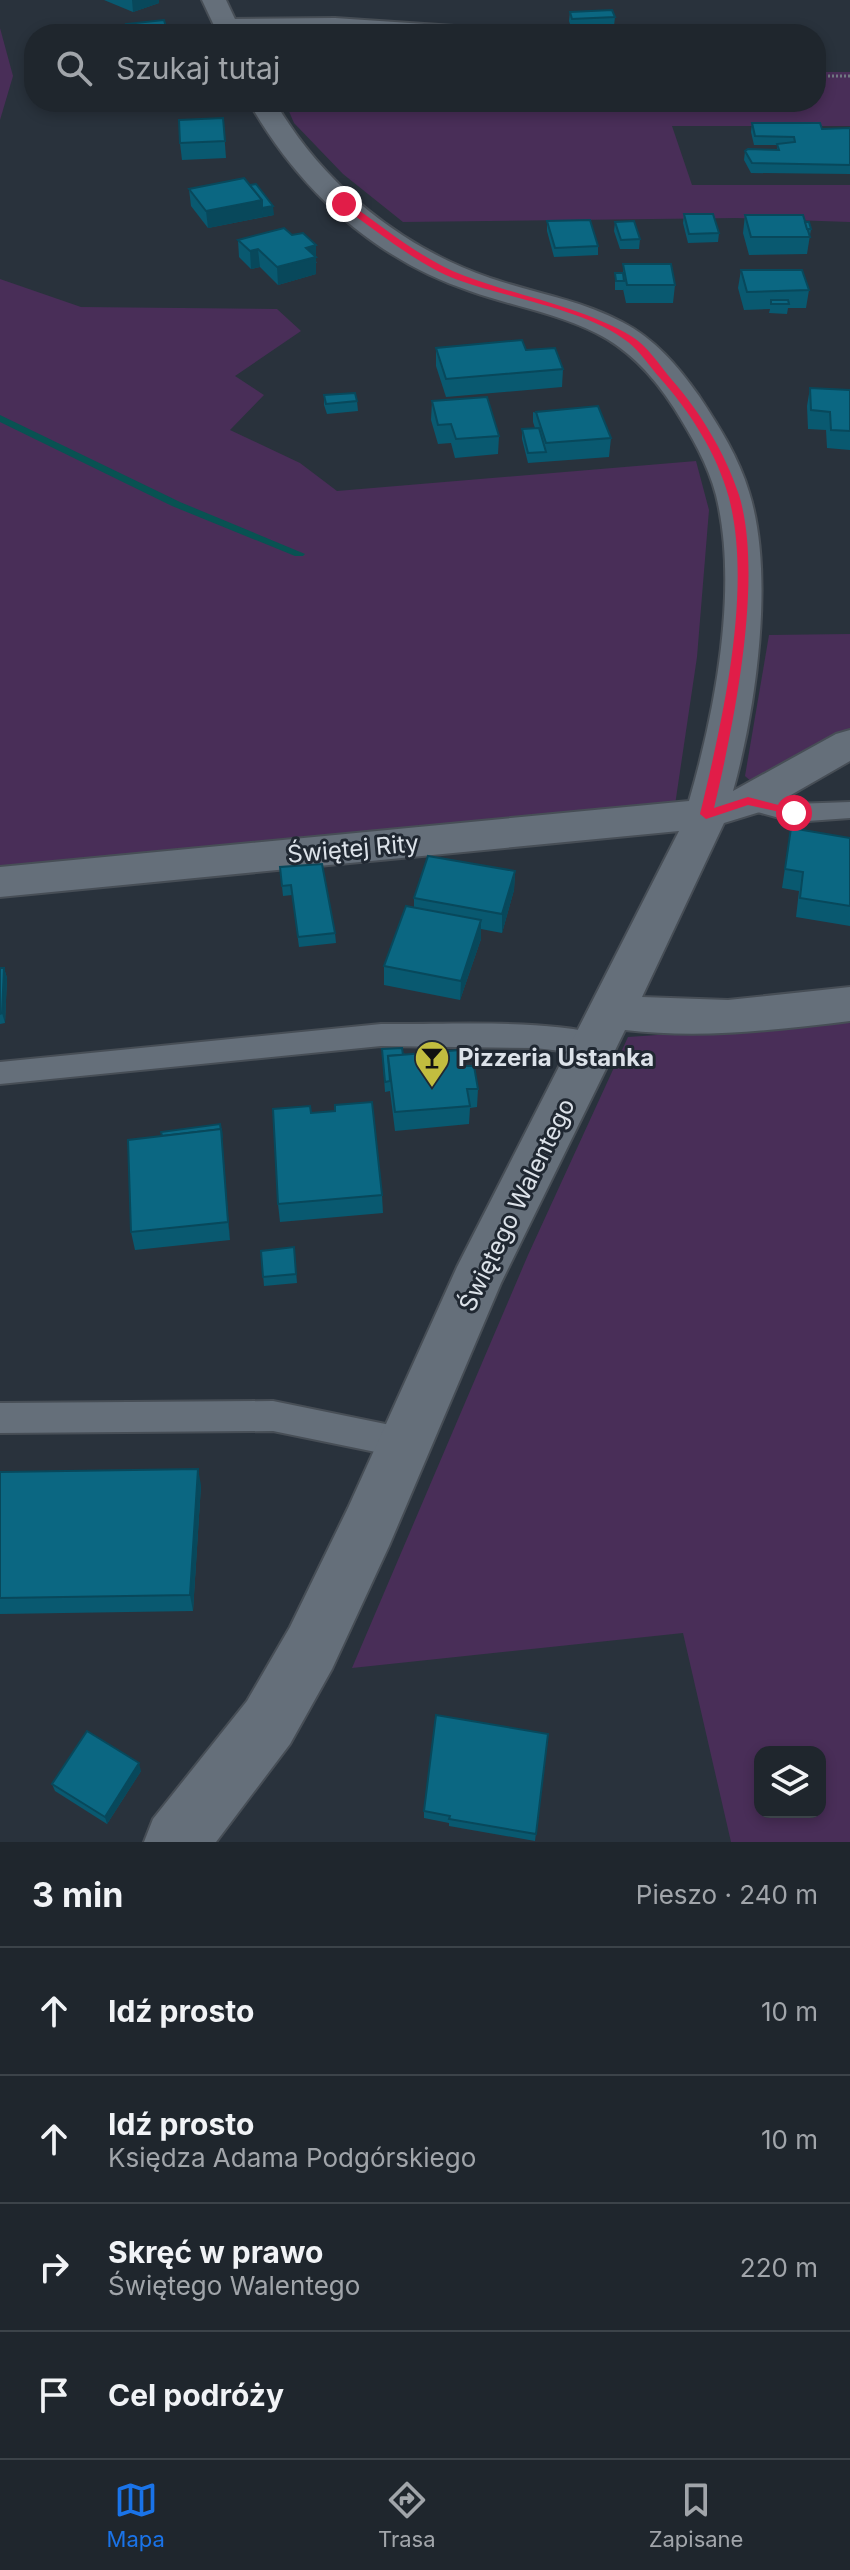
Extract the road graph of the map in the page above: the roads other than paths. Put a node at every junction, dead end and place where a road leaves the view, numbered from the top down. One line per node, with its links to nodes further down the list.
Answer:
1 (214, 0): 2 (street)
2 (226, 24)
3 (304, 24): 4 (lane)
4 (364, 24)
5 (267, 112): 9 (street, Świętego Walentego)
6 (850, 743): 7 (street, Świętej Rity)
7 (748, 801): 8 (lane); 9 (street, Świętej Rity)
8 (850, 810)
9 (706, 814): 10 (street, Świętej Rity); 12 (street, Świętego Walentego)
10 (0, 882)
11 (850, 1004): 12 (street)
12 (604, 1028): 13 (lane); 15 (street, Świętego Walentego)
13 (0, 1073)
14 (0, 1418): 15 (lane)
15 (405, 1443): 16 (street, Świętego Walentego)
16 (176, 1842)

